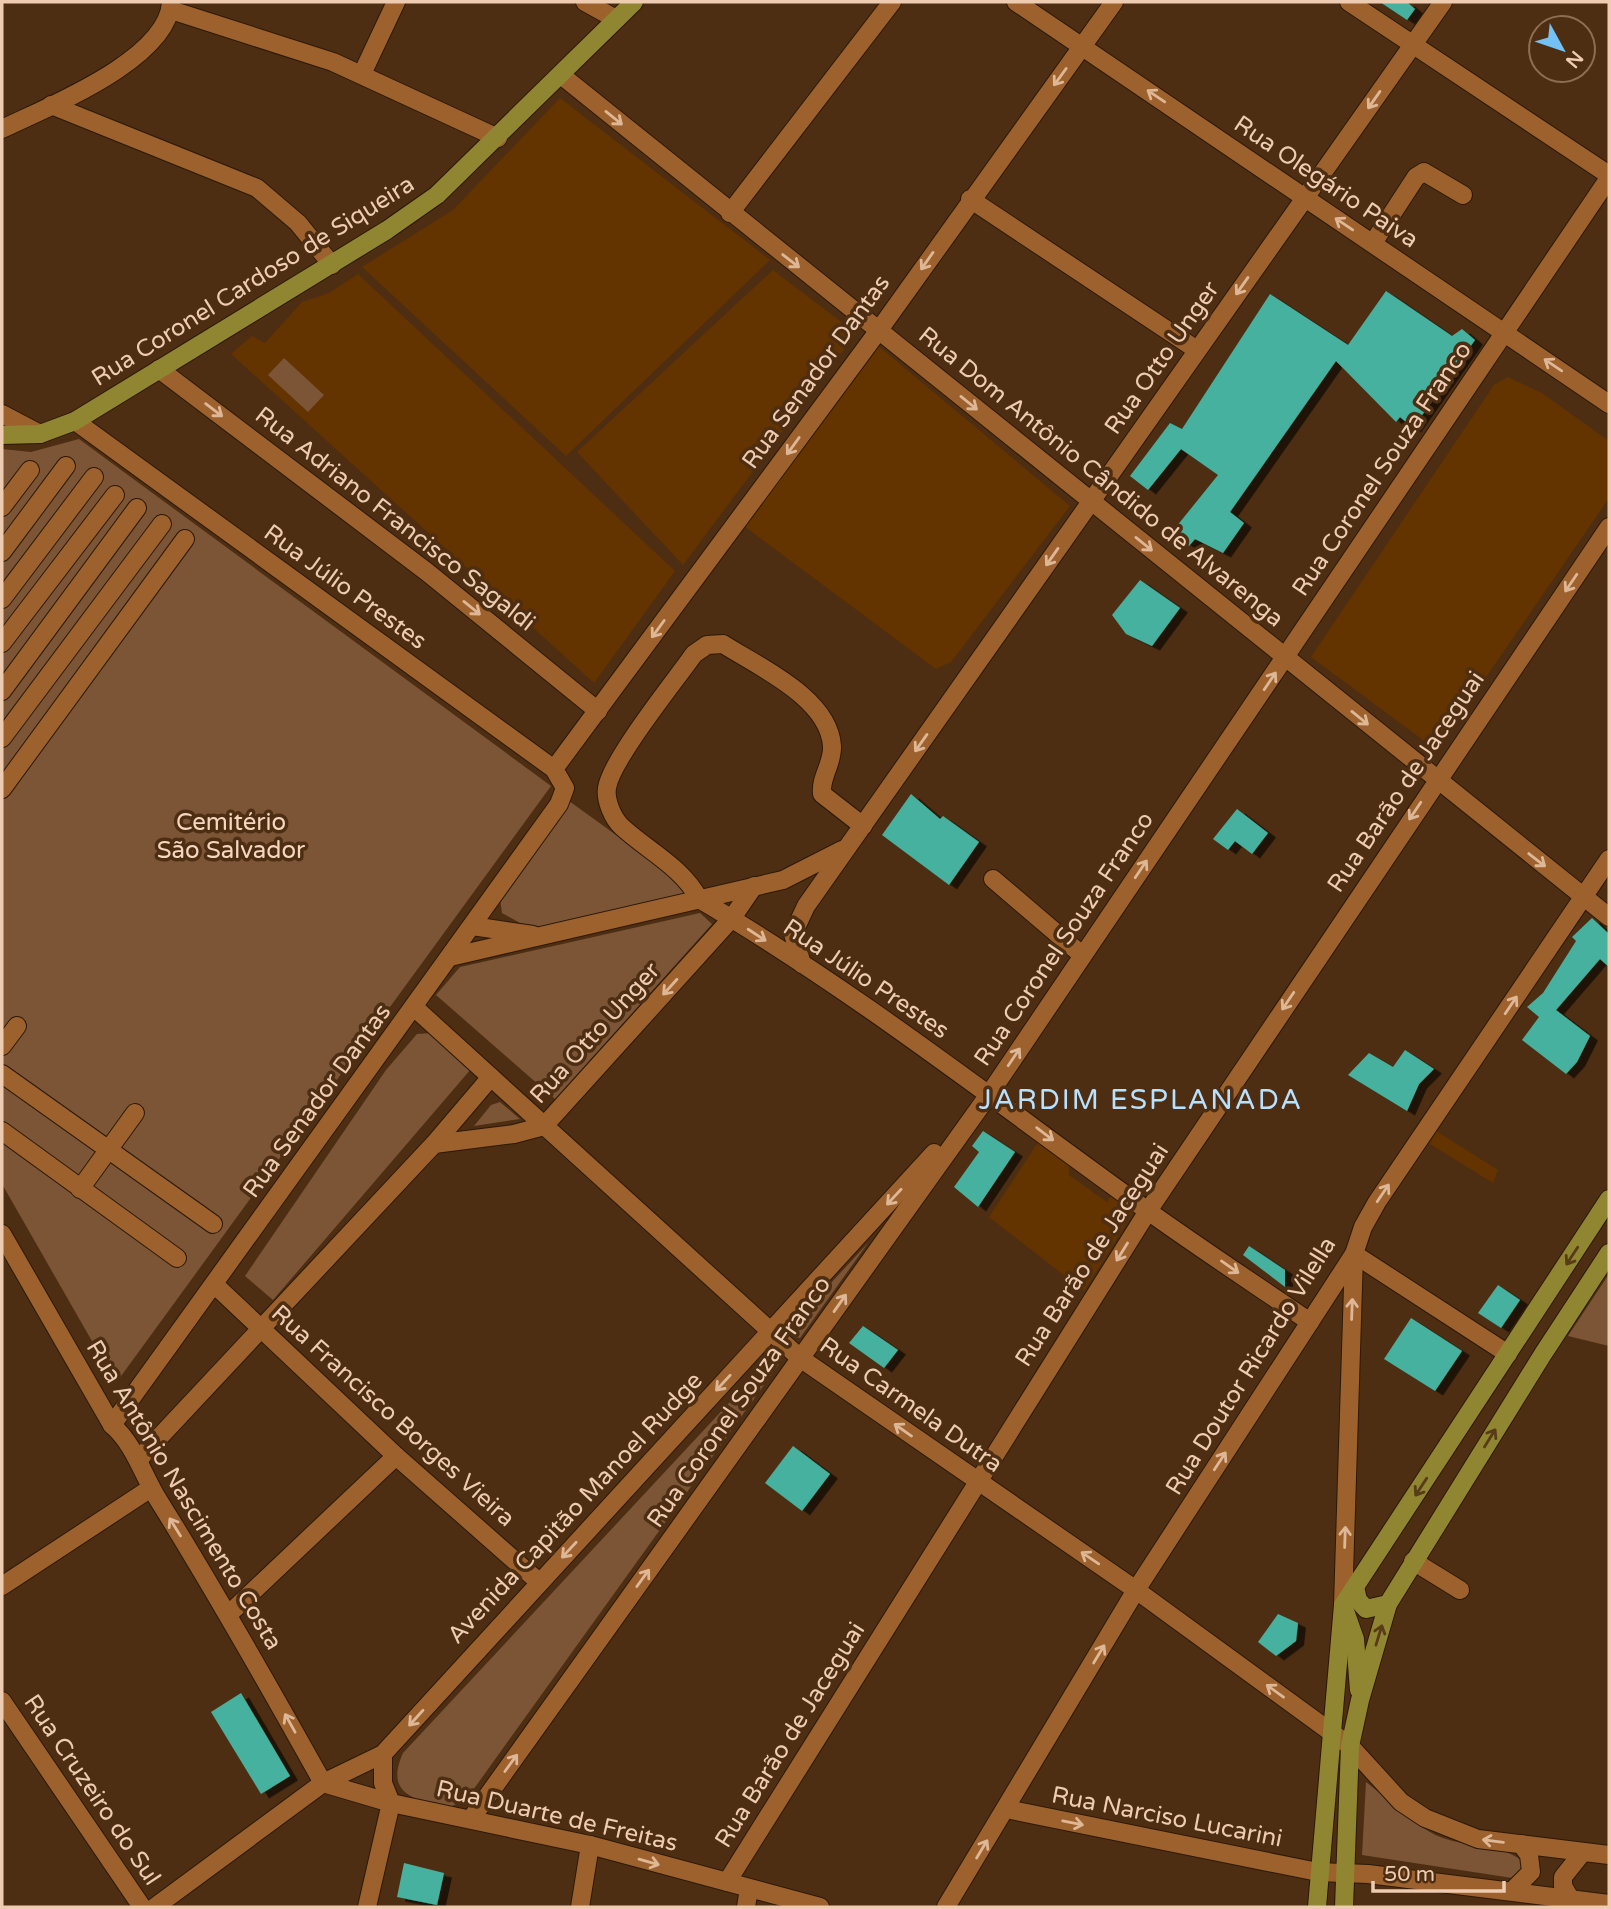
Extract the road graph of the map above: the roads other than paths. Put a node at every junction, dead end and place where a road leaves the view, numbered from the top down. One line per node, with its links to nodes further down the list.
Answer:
1 (397, 2): 13 (street)
2 (585, 2): 10 (street)
3 (634, 2): 10 (main road, Rua Coronel Cardoso de Siqueira)
4 (892, 2): 22 (street)
5 (1016, 2): 12 (street, Rua Olegário Paiva)
6 (1114, 2): 12 (street, Rua Senador Dantas)
7 (1349, 2): 11 (street)
8 (1443, 2): 11 (street, Rua Otto Unger)
9 (171, 6): 13 (street); 15 (street)
10 (616, 19): 14 (main road, Rua Coronel Cardoso de Siqueira)
11 (1413, 44): 18 (street); 20 (street, Rua Otto Unger, one-way to 20)
12 (1082, 47): 20 (street, Rua Olegário Paiva, one-way to 12); 21 (street, Rua Senador Dantas, one-way to 21)
13 (362, 74): 17 (street)
14 (561, 75): 17 (main road, Rua Coronel Cardoso de Siqueira); 22 (street, Rua Dom Antônio Cândido de Alvarenga, one-way to 22)
15 (51, 105): 16 (street); 24 (street)
16 (2, 128)
17 (498, 138): 24 (main road, Rua Coronel Cardoso de Siqueira)
18 (1609, 176): 26 (street, Rua Coronel Souza Franco)
19 (1463, 195): 23 (street)
20 (1305, 198): 23 (street, Rua Olegário Paiva, one-way to 20); 27 (street, Rua Otto Unger, one-way to 27)
21 (970, 199): 25 (street, Rua Senador Dantas, one-way to 25); 27 (street)
22 (730, 213): 25 (street, Rua Dom Antônio Cândido de Alvarenga, one-way to 25)
23 (1373, 243): 26 (street, Rua Olegário Paiva)
24 (332, 265): 28 (main road, Rua Coronel Cardoso de Siqueira)
25 (879, 330): 38 (street, Rua Dom Antônio Cândido de Alvarenga, one-way to 38); 49 (street, Rua Senador Dantas, one-way to 49)
26 (1503, 332): 29 (street, Rua Olegário Paiva, one-way to 26); 47 (street, Rua Coronel Souza Franco)
27 (1197, 350): 38 (street, Rua Otto Unger)
28 (159, 369): 31 (main road, Rua Coronel Cardoso de Siqueira); 49 (street, Rua Adriano Francisco Sagaldi, one-way to 49)
29 (1609, 404)
30 (2, 414): 33 (street)
31 (75, 421): 33 (main road, Rua Coronel Cardoso de Siqueira); 51 (street, Rua Júlio Prestes)
32 (2, 435): 33 (main road)
33 (40, 435)
34 (66, 466): 44 (street)
35 (30, 470): 39 (street)
36 (94, 477): 45 (street)
37 (116, 495): 46 (street)
38 (1091, 502): 47 (street, Rua Dom Antônio Cândido de Alvarenga, one-way to 47); 54 (street, Rua Otto Unger, one-way to 54)
39 (2, 507)
40 (137, 508): 48 (street)
41 (162, 524): 50 (street)
42 (1609, 527): 52 (street, Rua Barão de Jaceguai, one-way to 52)
43 (185, 539): 53 (street)
44 (2, 551)
45 (2, 599)
46 (2, 643)
47 (1286, 657): 52 (street, Rua Dom Antônio Cândido de Alvarenga, one-way to 52); 65 (street, Rua Coronel Souza Franco, one-way to 47)
48 (2, 691)
49 (598, 711): 51 (street, Rua Senador Dantas)
50 (2, 738)
51 (554, 769): 63 (street, Rua Senador Dantas)
52 (1435, 780): 59 (street, Rua Dom Antônio Cândido de Alvarenga, one-way to 59); 81 (street, Rua Barão de Jaceguai, one-way to 81)
53 (2, 789)
54 (863, 825): 55 (street, Rua Otto Unger); 60 (street)
55 (848, 846): 58 (street, Rua Otto Unger); 67 (street, Rua Otto Unger)
56 (1609, 859): 59 (street, Rua Doutor Ricardo Vilella)
57 (993, 879): 65 (street)
58 (754, 886): 60 (street, Rua Otto Unger); 62 (street, Rua Otto Unger)
59 (1584, 897): 61 (street, Rua Dom Antônio Cândido de Alvarenga); 85 (street, Rua Doutor Ricardo Vilella, one-way to 59)
60 (699, 899): 62 (street, Rua Júlio Prestes); 64 (street, Rua Otto Unger)
61 (1609, 917)
62 (732, 918): 67 (street, Rua Júlio Prestes, one-way to 67); 75 (street, Rua Otto Unger, one-way to 75)
63 (472, 926): 64 (street); 66 (street, Rua Senador Dantas)
64 (547, 937): 66 (street, Rua Otto Unger)
65 (1082, 955): 73 (street, Rua Coronel Souza Franco, one-way to 65)
66 (450, 957): 68 (street, Rua Senador Dantas)
67 (802, 964): 73 (street, Rua Júlio Prestes)
68 (415, 1008): 72 (street, Rua Carmela Dutra); 87 (street, Rua Senador Dantas)
69 (17, 1026): 70 (street)
70 (2, 1046)
71 (2, 1074): 78 (street)
72 (491, 1077): 75 (street, Rua Carmela Dutra); 77 (street)
73 (990, 1093): 81 (street, Rua Júlio Prestes, one-way to 81); 90 (street, Avenida Capitão Manoel Rudge, one-way to 90); 92 (street, Rua Coronel Souza Franco, one-way to 73)
74 (135, 1113): 78 (street)
75 (544, 1126): 77 (street, Rua Otto Unger); 90 (street, Rua Carmela Dutra)
76 (2, 1131): 79 (street)
77 (434, 1144): 89 (street)
78 (108, 1150): 79 (street); 82 (street)
79 (80, 1189): 86 (street)
80 (1609, 1199): 91 (main road, one-way to 91)
81 (1148, 1211): 88 (street, Rua Júlio Prestes, one-way to 88); 96 (street, Rua Barão de Jaceguai, one-way to 96)
82 (212, 1224)
83 (2, 1234): 93 (street, Rua Antônio Nascimento Costa)
84 (1609, 1253): 98 (main road, one-way to 84)
85 (1354, 1254): 88 (street, Rua Doutor Ricardo Vilella); 91 (street); 105 (street, one-way to 85)
86 (177, 1258)
87 (215, 1285): 89 (street, Rua Francisco Borges Vieira); 93 (street, Rua Senador Dantas)
88 (1310, 1322): 102 (street, Rua Doutor Ricardo Vilella, one-way to 88)
89 (260, 1327): 94 (street, Rua Francisco Borges Vieira); 95 (street)
90 (769, 1332): 92 (street, Rua Carmela Dutra); 99 (street, Avenida Capitão Manoel Rudge, one-way to 99)
91 (1508, 1354): 101 (main road, one-way to 101)
92 (800, 1358): 96 (street, Rua Carmela Dutra, one-way to 92); 115 (street, Rua Coronel Souza Franco, one-way to 92)
93 (112, 1425): 95 (street, Rua Antônio Nascimento Costa)
94 (396, 1455): 99 (street, Rua Francisco Borges Vieira); 106 (street)
95 (138, 1460): 97 (street, Rua Antônio Nascimento Costa)
96 (977, 1481): 102 (street, Rua Carmela Dutra, one-way to 96); 122 (street, Rua Barão de Jaceguai)
97 (151, 1488): 100 (street); 106 (street, Rua Antônio Nascimento Costa, one-way to 97)
98 (1413, 1561): 103 (street); 104 (main road)
99 (540, 1581): 111 (street, Avenida Capitão Manoel Rudge, one-way to 111)
100 (2, 1586)
101 (1355, 1587): 104 (main road); 105 (main road)
102 (1136, 1590): 109 (street, Rua Carmela Dutra, one-way to 102); 114 (street, Rua Doutor Ricardo Vilella, one-way to 102)
103 (1460, 1590)
104 (1388, 1604): 107 (main road, one-way to 104)
105 (1343, 1605): 107 (main road); 109 (main road)
106 (229, 1614): 112 (street, Rua Antônio Nascimento Costa, one-way to 106)
107 (1360, 1700): 110 (main road)
108 (2, 1701): 127 (street, Rua Cruzeiro do Sul)
109 (1330, 1731): 110 (street, Rua Carmela Dutra); 120 (main road)
110 (1350, 1746): 116 (street, Rua Carmela Dutra, one-way to 110); 121 (main road)
111 (383, 1754): 112 (street, Avenida Capitão Manoel Rudge); 113 (street)
112 (323, 1783): 113 (street, Rua Duarte de Freitas); 128 (street, Avenida Capitão Manoel Rudge)
113 (391, 1803): 115 (street, Rua Duarte de Freitas); 129 (street)
114 (1006, 1810): 120 (street, Rua Narciso Lucarini, one-way to 120); 132 (street, Rua Doutor Ricardo Vilella, one-way to 114)
115 (471, 1819): 117 (street, Rua Duarte de Freitas)
116 (1521, 1844): 118 (street, Rua Carmela Dutra); 123 (street)
117 (590, 1845): 122 (street, Rua Duarte de Freitas, one-way to 122); 130 (street)
118 (1583, 1852): 119 (street, Rua Carmela Dutra); 125 (street)
119 (1609, 1855)
120 (1318, 1872): 121 (street, Rua Narciso Lucarini); 133 (main road)
121 (1347, 1873): 123 (street, Rua Narciso Lucarini); 134 (main road)
122 (727, 1882): 124 (street, Rua Duarte de Freitas)
123 (1512, 1891): 125 (street, Rua Narciso Lucarini)
124 (747, 1898): 131 (street, Rua Duarte de Freitas)
125 (1572, 1899): 126 (street, Rua Narciso Lucarini)
126 (1609, 1904)
127 (142, 1907)
128 (155, 1907)
129 (367, 1907)
130 (580, 1907)
131 (820, 1907)
132 (946, 1907)
133 (1317, 1907)
134 (1344, 1907)

